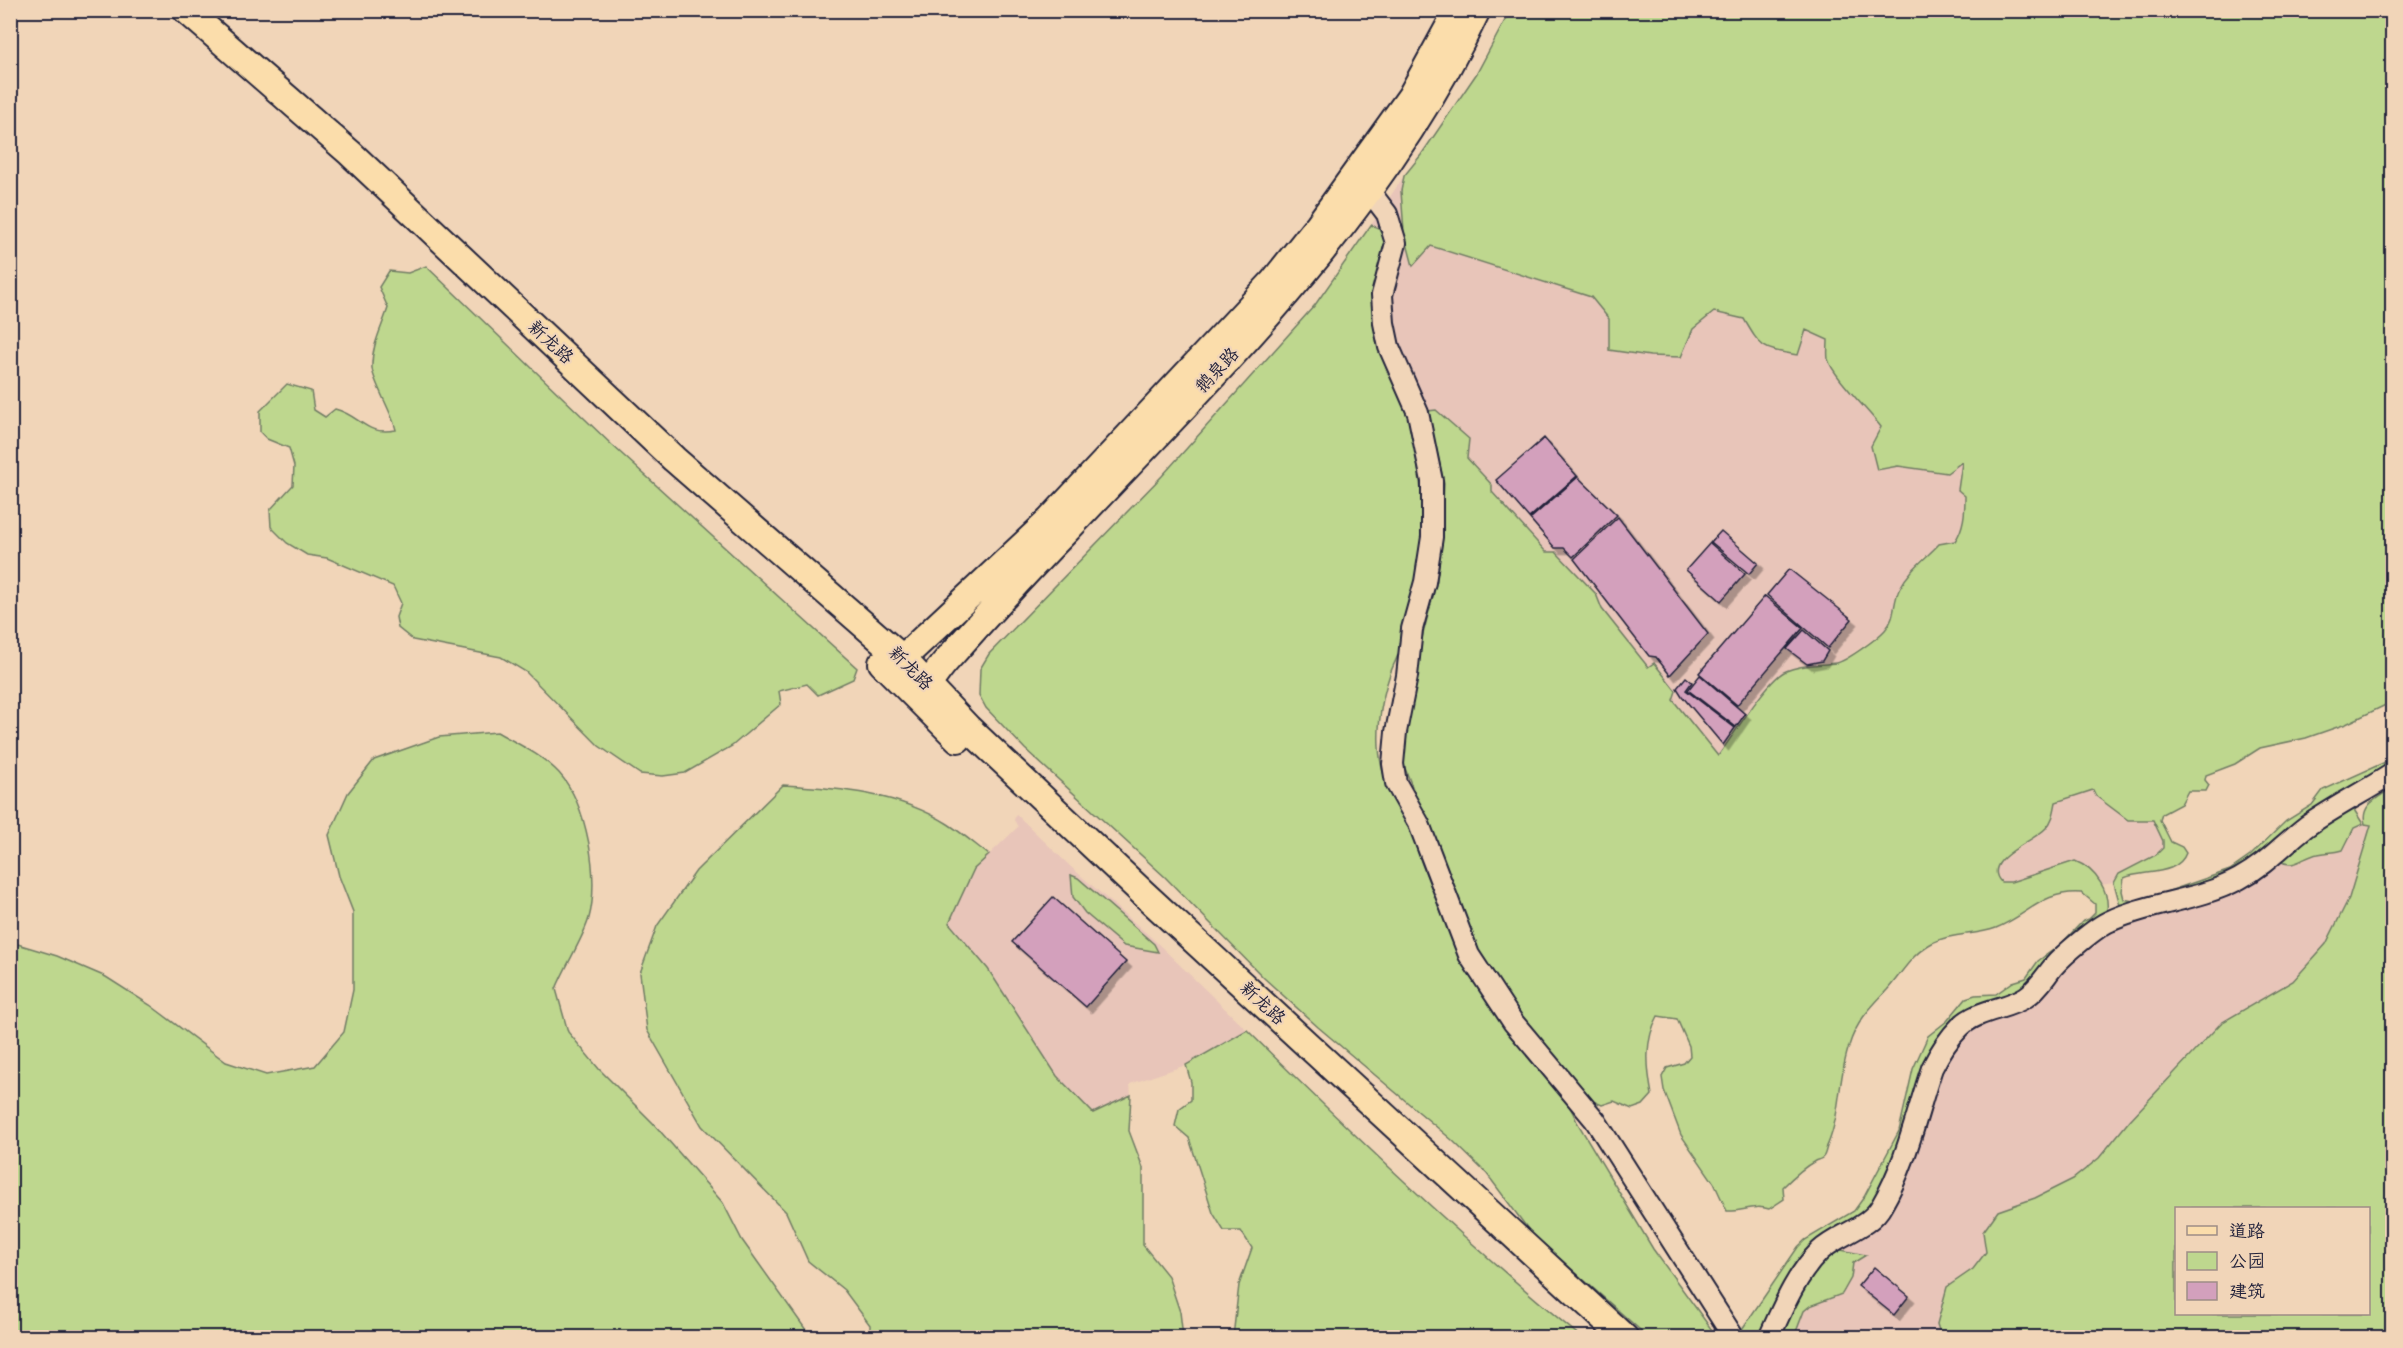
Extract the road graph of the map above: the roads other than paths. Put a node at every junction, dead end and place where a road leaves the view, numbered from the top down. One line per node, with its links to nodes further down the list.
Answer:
1 (174, 10): 9 (main road, 新龙路)
2 (186, 10): 7 (main road, 新龙路)
3 (1458, 10): 6 (main road, 鹅泉路)
4 (1477, 10): 5 (main road, 鹅泉路)
5 (1368, 189): 8 (main road, 鹅泉路); 15 (street)
6 (948, 615): 7 (main road); 9 (main road, 鹅泉路)
7 (868, 628): 9 (main road, 新龙路)
8 (969, 636): 10 (main road, 鹅泉路); 11 (main road)
9 (896, 664): 10 (main road, 新龙路)
10 (922, 692): 11 (main road, 新龙路); 13 (main road, 新龙路)
11 (968, 728): 14 (main road, 新龙路)
12 (2392, 774): 16 (street)
13 (1606, 1338)
14 (1625, 1338)
15 (1734, 1338)
16 (1769, 1338)

